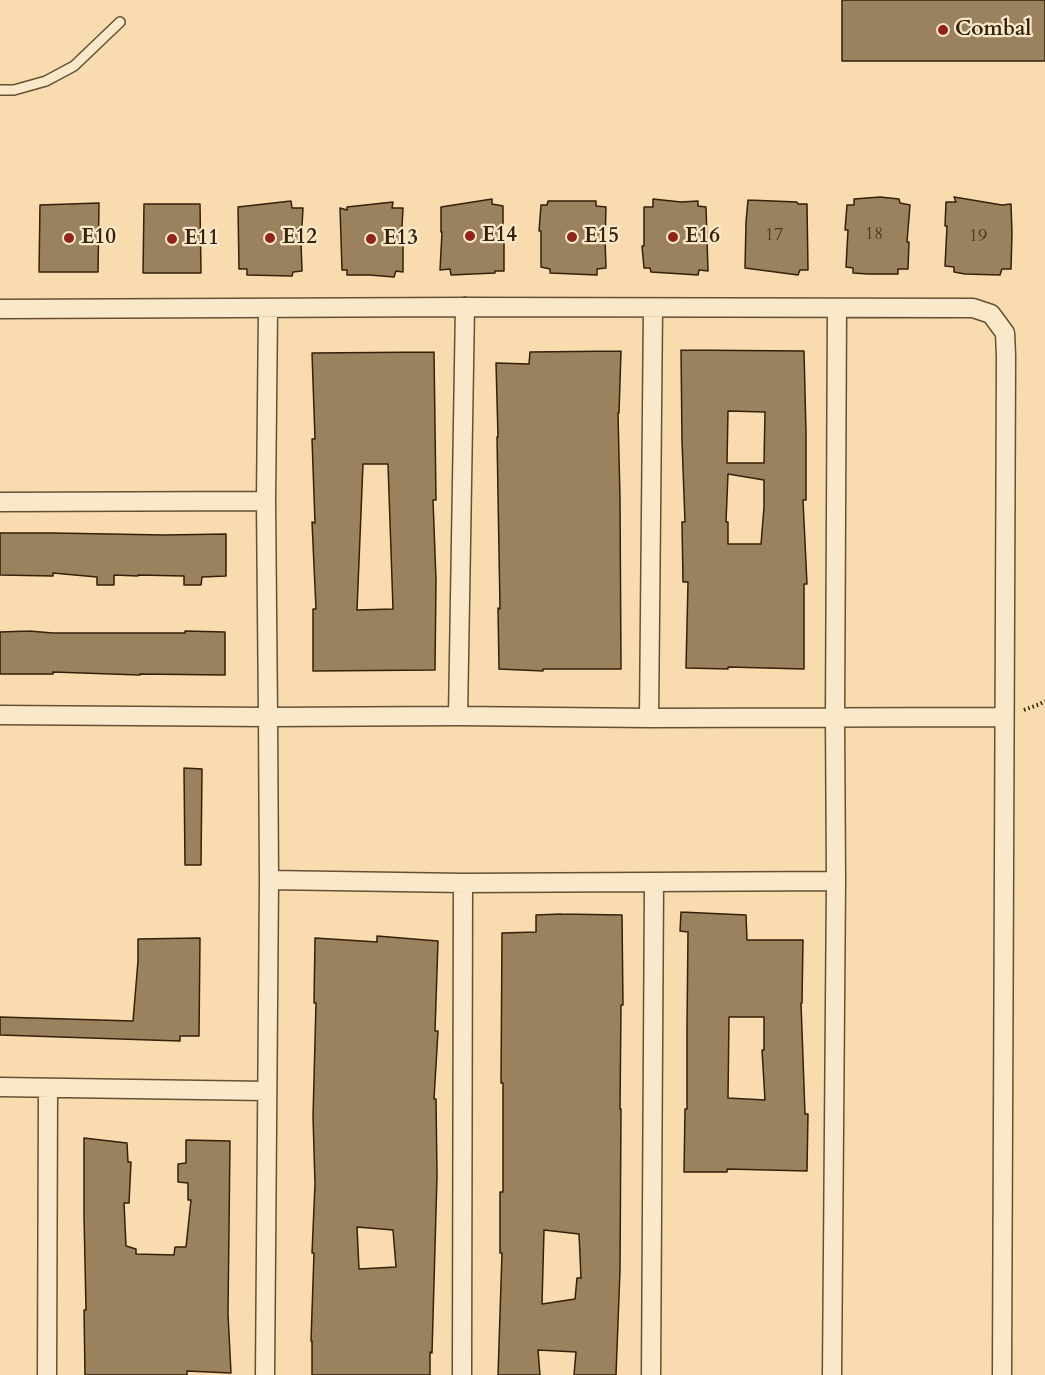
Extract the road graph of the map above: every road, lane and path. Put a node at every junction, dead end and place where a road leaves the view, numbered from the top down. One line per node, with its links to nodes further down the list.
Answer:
1 (120, 22): 2 (lane)
2 (0, 90)
3 (465, 307): 4 (street); 7 (street); 11 (street)
4 (652, 308): 5 (street); 14 (street)
5 (837, 308): 13 (street); 15 (street)
6 (0, 309): 7 (street)
7 (268, 309): 8 (street)
8 (266, 501): 9 (street); 12 (street)
9 (0, 502)
10 (0, 715): 12 (street)
11 (458, 716): 12 (street); 14 (street)
12 (268, 717): 16 (street)
13 (1004, 717): 15 (street); 28 (street)
14 (649, 718): 15 (street)
15 (835, 718): 17 (street)
16 (269, 880): 19 (street); 22 (street)
17 (836, 881): 18 (street); 27 (street)
18 (654, 883): 19 (street); 26 (street)
19 (463, 884): 25 (street)
20 (0, 1087): 21 (street)
21 (48, 1088): 22 (street); 23 (street)
22 (266, 1091): 24 (street)
23 (47, 1375)
24 (265, 1375)
25 (462, 1375)
26 (651, 1375)
27 (832, 1375)
28 (1002, 1375)

